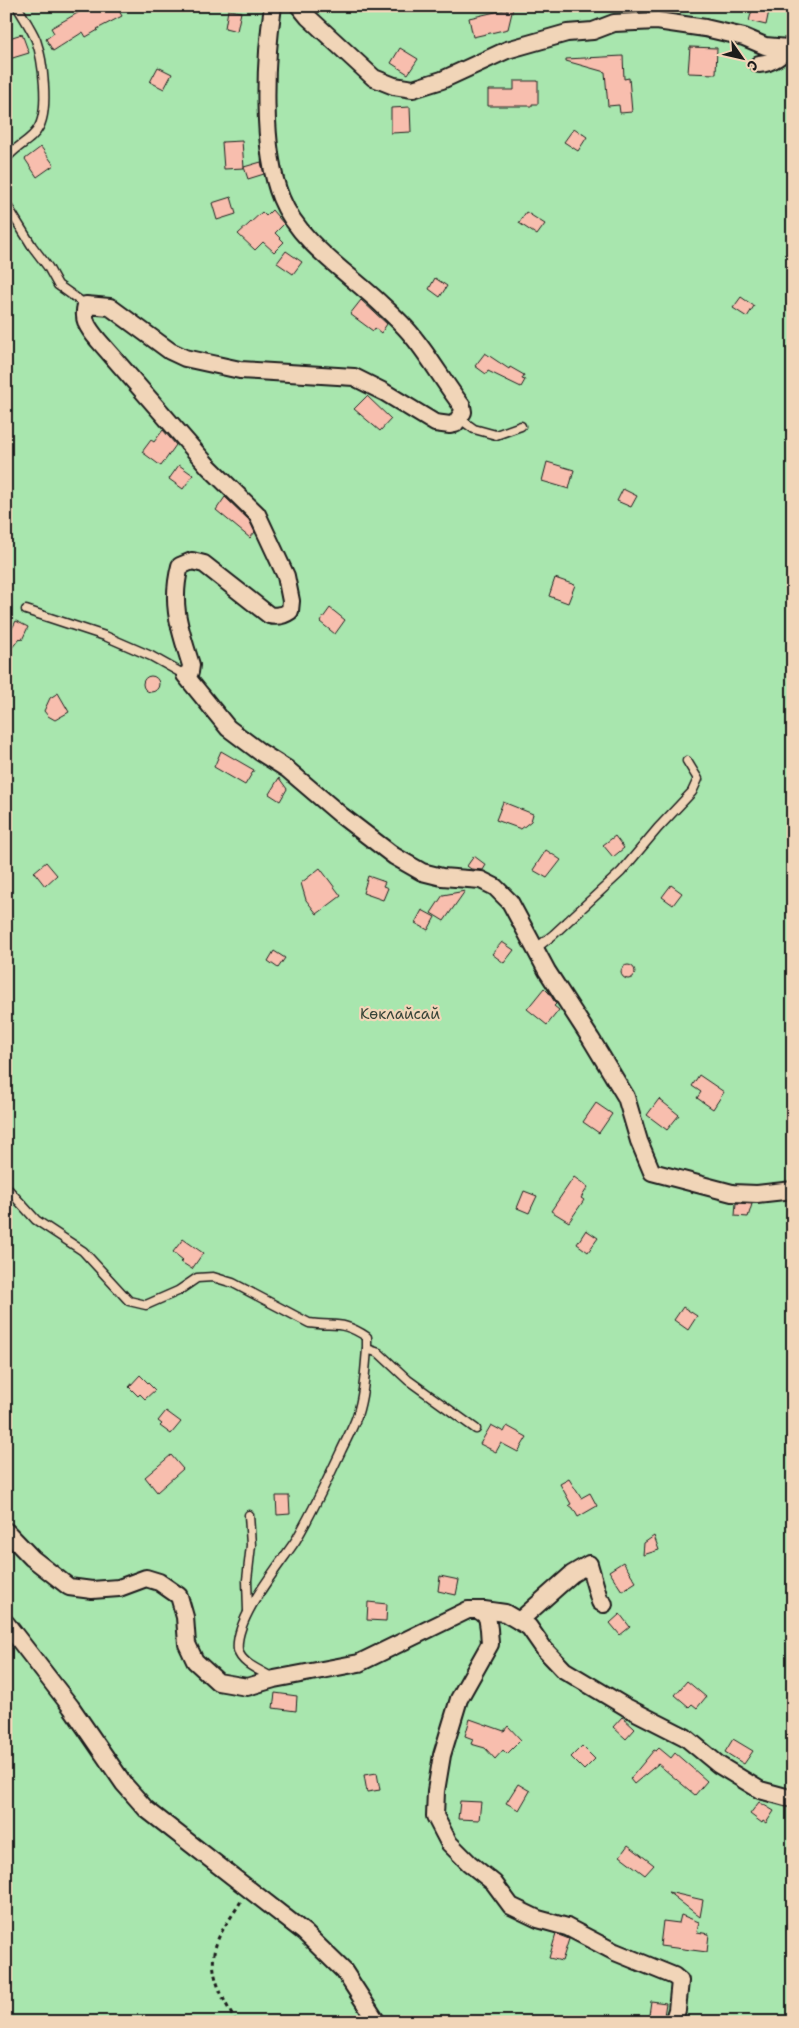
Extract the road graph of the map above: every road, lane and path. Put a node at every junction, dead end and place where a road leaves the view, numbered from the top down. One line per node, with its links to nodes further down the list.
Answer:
1 (17, 6): 6 (lane)
2 (274, 6): 9 (street)
3 (299, 6): 4 (street)
4 (790, 46): 5 (street)
5 (759, 64)
6 (6, 159)
7 (6, 204): 8 (lane)
8 (86, 305): 9 (street); 12 (street)
9 (460, 418): 10 (lane)
10 (521, 426)
11 (26, 610): 12 (lane)
12 (185, 675): 14 (street)
13 (688, 761): 14 (lane)
14 (535, 949): 16 (street)
15 (6, 1187): 17 (lane)
16 (793, 1190)
17 (367, 1349): 18 (lane); 23 (lane)
18 (476, 1429)
19 (249, 1515): 23 (lane)
20 (6, 1531): 26 (street)
21 (604, 1604): 24 (street)
22 (478, 1610): 24 (street); 26 (street); 31 (street)
23 (248, 1613): 26 (lane)
24 (519, 1621): 27 (street)
25 (6, 1623): 28 (street)
26 (274, 1679)
27 (793, 1799)
28 (248, 1890): 29 (path); 30 (street)
29 (236, 2022)
30 (377, 2022)
31 (673, 2022)

